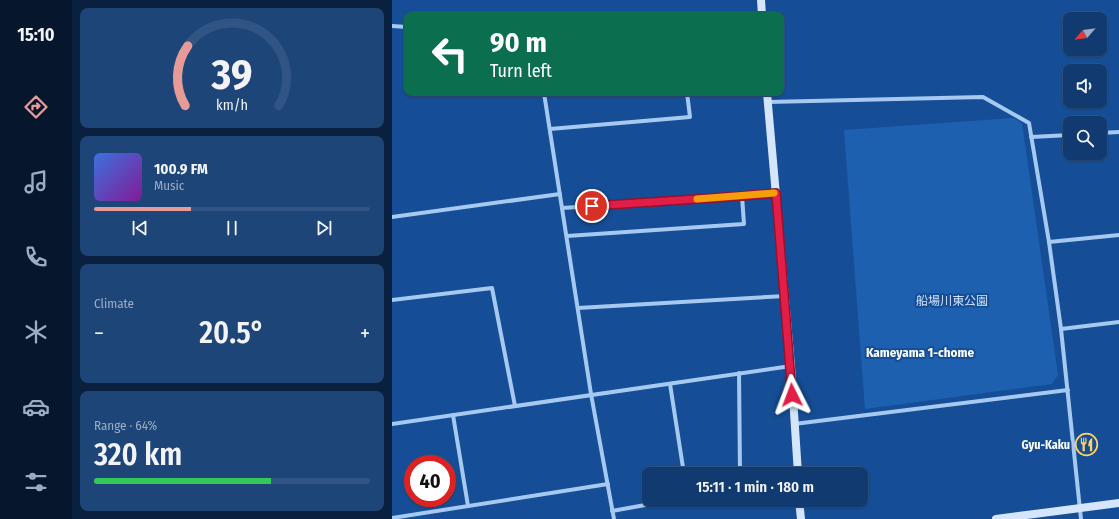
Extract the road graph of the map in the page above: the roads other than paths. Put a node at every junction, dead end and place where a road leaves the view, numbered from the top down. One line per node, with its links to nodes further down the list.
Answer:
1 (761, 0): 2 (street)
2 (762, 12)
3 (392, 26): 4 (street)
4 (404, 27)
5 (544, 96): 9 (street)
6 (687, 96): 9 (street)
7 (767, 96): 8 (street)
8 (768, 102): 13 (street); 14 (street)
9 (550, 130): 15 (street)
10 (1119, 132): 11 (street)
11 (1107, 133)
12 (1063, 135): 13 (street)
13 (1031, 137): 21 (street)
14 (776, 193): 16 (street); 22 (street)
15 (560, 194): 17 (street); 18 (street)
16 (742, 196): 17 (street); 20 (street)
17 (562, 208): 20 (street)
18 (392, 217)
19 (1119, 235): 21 (street)
20 (567, 236): 24 (street)
21 (1049, 242): 26 (street)
22 (785, 296): 24 (street); 27 (street)
23 (392, 300): 32 (street)
24 (578, 308): 31 (street)
25 (1119, 322): 26 (street)
26 (1061, 329): 30 (street)
27 (791, 366): 28 (street); 35 (street)
28 (739, 373): 29 (street); 37 (street)
29 (670, 384): 31 (street); 36 (street)
30 (1068, 390): 35 (street); 44 (street)
31 (591, 394): 32 (street); 39 (street)
32 (515, 406): 33 (street)
33 (453, 415): 34 (street); 41 (street)
34 (392, 424)
35 (794, 424): 38 (street)
36 (683, 467)
37 (740, 467)
38 (797, 467)
39 (608, 484): 41 (street); 45 (street)
40 (1119, 503): 44 (street)
41 (468, 506): 46 (street)
42 (642, 506): 45 (street)
43 (800, 507): 48 (street)
44 (1080, 508): 49 (street); 50 (street)
45 (612, 511): 47 (street)
46 (392, 518)
47 (614, 519)
48 (801, 519)
49 (996, 519)
50 (1082, 519)

